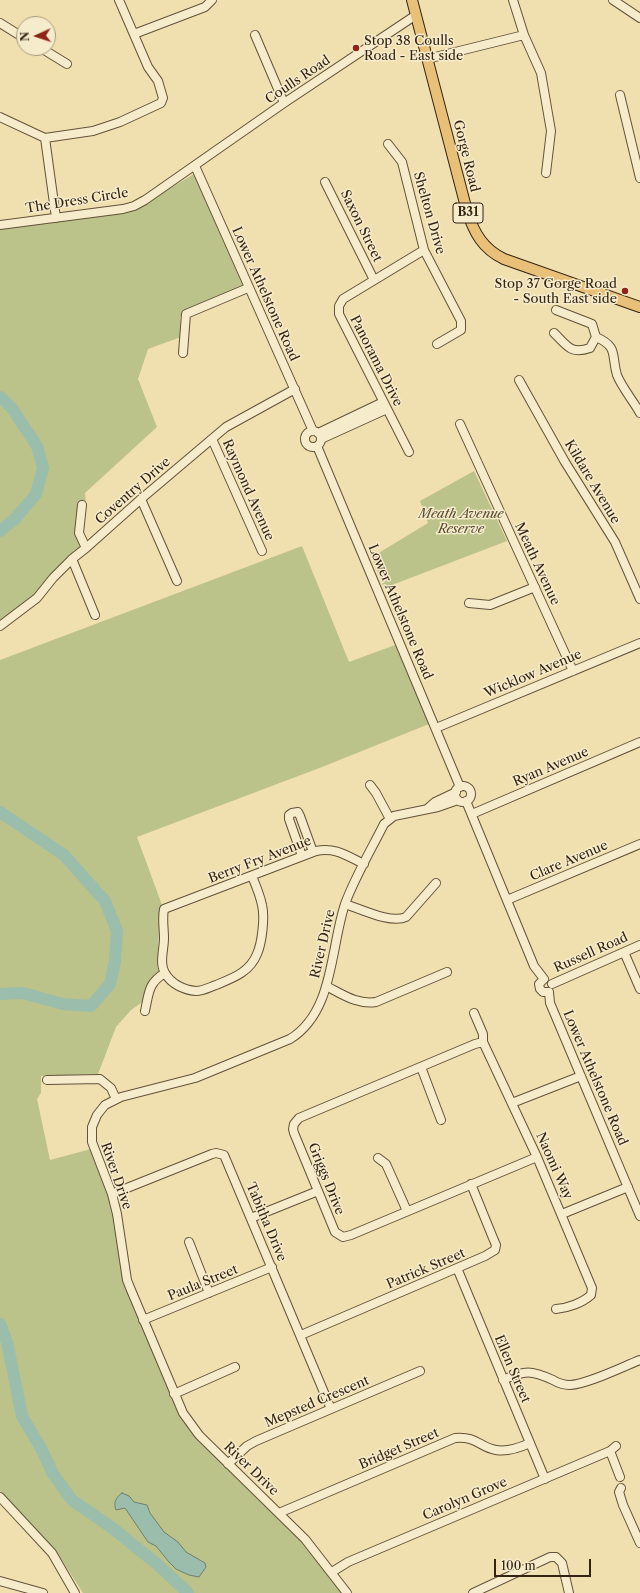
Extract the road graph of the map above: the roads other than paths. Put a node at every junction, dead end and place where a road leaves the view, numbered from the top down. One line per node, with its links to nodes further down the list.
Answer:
1 (119, 0): 10 (street)
2 (212, 0): 10 (street)
3 (412, 0): 6 (main road, Gorge Road / B31)
4 (513, 0): 12 (street)
5 (613, 0): 7 (street)
6 (416, 15): 14 (main road, Gorge Road / B31); 17 (street, Coulls Road)
7 (640, 18)
8 (0, 23): 9 (street)
9 (16, 33)
10 (134, 34): 19 (street)
11 (255, 35): 17 (street)
12 (524, 35): 14 (street); 22 (street)
13 (54, 56): 15 (street)
14 (427, 59): 30 (main road, Gorge Road / B31)
15 (67, 64)
16 (620, 95): 23 (street)
17 (284, 103): 21 (street, Coulls Road)
18 (0, 117): 19 (street)
19 (45, 138): 25 (street)
20 (388, 144): 27 (street, Shelton Drive)
21 (195, 166): 25 (street, The Dress Circle); 29 (street, Lower Athelstone Road)
22 (546, 173)
23 (640, 178)
24 (325, 182): 28 (street, Saxon Street)
25 (56, 218): 26 (street, The Dress Circle)
26 (0, 225)
27 (424, 250): 28 (street, Panorama Drive); 34 (street, Shelton Drive)
28 (374, 280): 38 (street, Panorama Drive)
29 (248, 288): 35 (street); 37 (street, Lower Athelstone Road)
30 (640, 307)
31 (556, 310): 33 (street)
32 (554, 333): 33 (street)
33 (596, 337): 39 (street)
34 (437, 344)
35 (183, 353)
36 (519, 380): 51 (street, Kildare Avenue)
37 (294, 389): 41 (street, Lower Athelstone Road); 42 (street, Coventry Drive)
38 (385, 405): 41 (street); 43 (street, Panorama Drive)
39 (640, 413)
40 (460, 424): 50 (street, Meath Avenue)
41 (317, 437): 57 (street, Lower Athelstone Road)
42 (212, 439): 44 (street, Coventry Drive); 47 (street, Raymond Avenue)
43 (409, 452)
44 (141, 499): 46 (street, Coventry Drive); 49 (street)
45 (82, 505): 46 (street)
46 (86, 548): 48 (street, Coventry Drive)
47 (262, 551)
48 (72, 559): 53 (street); 54 (street, Coventry Drive)
49 (177, 581)
50 (535, 588): 52 (street); 56 (street, Meath Avenue)
51 (640, 599)
52 (469, 603)
53 (95, 615)
54 (0, 626)
55 (640, 643): 56 (street, Wicklow Avenue)
56 (573, 671): 57 (street, Wicklow Avenue)
57 (436, 728): 60 (street, Lower Athelstone Road)
58 (640, 742): 61 (street, Ryan Avenue)
59 (370, 785): 62 (street)
60 (460, 795): 61 (street, Lower Athelstone Road); 62 (street)
61 (472, 814): 69 (street, Lower Athelstone Road)
62 (390, 819): 66 (street, River Drive)
63 (640, 844): 69 (street, Clare Avenue)
64 (313, 852): 65 (street, Berry Fry Avenue); 65 (street); 66 (street, Berry Fry Avenue)
65 (302, 856): 67 (street, Berry Fry Avenue)
66 (364, 864): 70 (street, River Drive)
67 (252, 876): 74 (street, Berry Fry Avenue); 74 (street)
68 (436, 883): 70 (street)
69 (507, 900): 75 (street, Lower Athelstone Road)
70 (345, 904): 77 (street, River Drive)
71 (640, 945): 72 (street, Russell Road)
72 (624, 952): 76 (street, Russell Road); 78 (street)
73 (447, 972): 77 (street)
74 (165, 973): 80 (street)
75 (544, 979): 76 (street); 79 (street)
76 (552, 984): 79 (street)
77 (326, 986): 86 (street, River Drive)
78 (640, 989)
79 (549, 992): 84 (street, Lower Athelstone Road)
80 (145, 1011)
81 (474, 1013): 82 (street, Naomi Way)
82 (484, 1042): 83 (street, Griggs Drive); 87 (street, Naomi Way)
83 (420, 1067): 88 (street); 93 (street, Griggs Drive)
84 (581, 1076): 87 (street); 92 (street, Lower Athelstone Road)
85 (47, 1080): 86 (street)
86 (116, 1099): 94 (street, River Drive)
87 (512, 1103): 89 (street, Naomi Way)
88 (441, 1120)
89 (537, 1157): 91 (street, Griggs Drive); 96 (street, Naomi Way)
90 (378, 1158): 95 (street)
91 (471, 1184): 95 (street, Griggs Drive); 101 (street, Patrick Street)
92 (628, 1187): 96 (street); 97 (street, Lower Athelstone Road)
93 (318, 1190): 95 (street, Griggs Drive); 98 (street)
94 (112, 1194): 98 (street, Tabitha Drive); 104 (street, River Drive)
95 (407, 1211)
96 (562, 1214): 103 (street, Naomi Way)
97 (640, 1216)
98 (251, 1218): 100 (street, Tabitha Drive)
99 (188, 1242): 102 (street)
100 (272, 1267): 102 (street, Paula Street); 105 (street, Tabitha Drive)
101 (458, 1268): 105 (street, Patrick Street); 109 (street, Ellen Street)
102 (209, 1293): 104 (street, Paula Street)
103 (556, 1309)
104 (143, 1320): 110 (street, River Drive)
105 (301, 1335): 111 (street, Tabitha Drive)
106 (640, 1360): 109 (street)
107 (235, 1367): 110 (street)
108 (420, 1371): 111 (street, Mepsted Crescent)
109 (503, 1380): 112 (street, Ellen Street)
110 (174, 1394): 113 (street, River Drive)
111 (331, 1409): 113 (street, Mepsted Crescent)
112 (530, 1443): 115 (street, Ellen Street); 118 (street, Bridget Street)
113 (228, 1464): 118 (street, River Drive)
114 (620, 1477): 115 (street, Carolyn Grove)
115 (545, 1478): 120 (street, Carolyn Grove)
116 (621, 1488): 119 (street)
117 (0, 1497): 123 (street)
118 (279, 1513): 120 (street, River Drive)
119 (640, 1543)
120 (332, 1572): 124 (street, River Drive)
121 (0, 1581): 122 (street)
122 (43, 1593)
123 (76, 1593)
124 (347, 1593)
125 (473, 1593): 126 (street)
126 (569, 1593)

